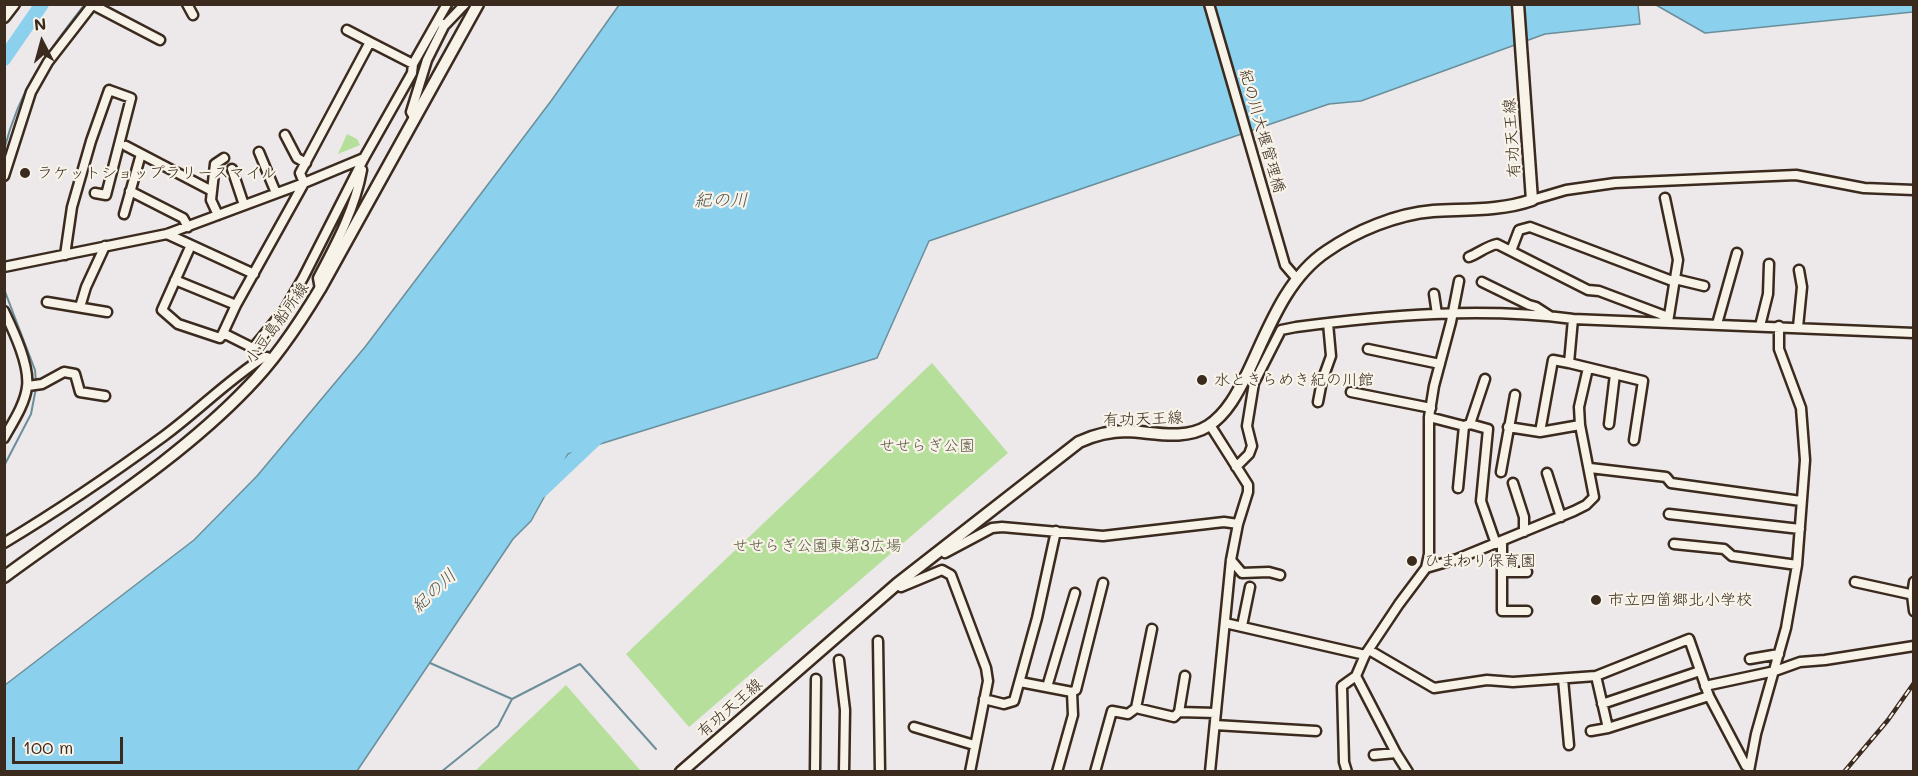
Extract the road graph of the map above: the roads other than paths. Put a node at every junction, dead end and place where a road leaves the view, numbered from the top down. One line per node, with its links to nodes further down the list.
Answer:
1 (14, 4): 10 (main road)
2 (447, 4): 11 (street)
3 (465, 4): 11 (street)
4 (478, 4): 16 (main road, 小豆島船所線)
5 (1209, 4): 49 (street, 紀の川大堰管理橋)
6 (1518, 4): 33 (main road, 有功天王線)
7 (93, 5): 13 (street); 25 (street)
8 (188, 5): 9 (street)
9 (193, 15)
10 (4, 16)
11 (441, 24): 15 (street); 16 (street)
12 (347, 30): 14 (street)
13 (160, 40)
14 (370, 42): 15 (street); 23 (street)
15 (413, 64): 22 (street)
16 (415, 119): 55 (main road, 小豆島船所線)
17 (285, 135): 23 (street)
18 (126, 146): 20 (street)
19 (259, 152): 31 (street)
20 (141, 154): 28 (street); 29 (street)
21 (224, 158): 29 (street)
22 (364, 158): 26 (street); 55 (street); 72 (street)
23 (306, 163): 26 (street)
24 (232, 169): 34 (street)
25 (4, 176)
26 (304, 183): 31 (street); 48 (street)
27 (1914, 190): 33 (street)
28 (130, 191): 35 (street); 37 (street)
29 (212, 191): 36 (street)
30 (95, 193): 43 (street)
31 (276, 193): 34 (street)
32 (1665, 198): 52 (street)
33 (1532, 200): 49 (main road, 有功天王線)
34 (244, 205): 36 (street)
35 (124, 214)
36 (218, 215): 37 (street)
37 (188, 226): 38 (street)
38 (167, 234): 39 (street); 40 (street)
39 (191, 245): 48 (street); 50 (street)
40 (105, 246): 43 (street); 59 (street)
41 (1511, 251): 44 (street); 52 (street); 66 (street)
42 (1737, 253): 68 (street)
43 (65, 255): 46 (street)
44 (1469, 257)
45 (1769, 264): 69 (street)
46 (4, 267)
47 (1799, 270): 71 (street)
48 (254, 274): 58 (street)
49 (1297, 279): 88 (main road, 有功天王線)
50 (175, 280): 58 (street); 72 (street)
51 (1459, 281): 62 (street)
52 (1675, 281): 54 (street); 66 (street)
53 (1482, 282): 64 (street)
54 (1704, 286)
55 (320, 289): 75 (main road, 小豆島船所線)
56 (1434, 294): 63 (street)
57 (47, 302): 59 (street)
58 (236, 305): 72 (street)
59 (80, 307): 61 (street)
60 (4, 311): 81 (street)
61 (107, 312)
62 (1452, 313): 63 (street); 64 (street); 77 (street)
63 (1437, 314): 67 (street)
64 (1550, 316): 65 (street)
65 (1573, 319): 66 (street); 76 (street)
66 (1668, 319): 68 (street)
67 (1328, 322): 85 (street); 95 (street)
68 (1717, 324): 69 (street)
69 (1760, 326): 70 (street)
70 (1779, 326): 71 (street); 101 (street)
71 (1798, 327): 73 (street)
72 (223, 333)
73 (1914, 333)
74 (1368, 349): 77 (street)
75 (272, 360): 109 (street); 117 (main road, 小豆島船所線)
76 (1569, 363): 78 (street); 92 (street)
77 (1440, 364): 86 (street)
78 (1588, 368): 79 (street); 90 (street)
79 (1615, 374): 87 (street); 94 (street)
80 (1485, 379): 89 (street)
81 (33, 385): 84 (street); 93 (street)
82 (1351, 392): 86 (street)
83 (1515, 395): 91 (street)
84 (105, 396)
85 (1318, 402)
86 (1430, 412): 89 (street); 114 (street)
87 (1609, 424)
88 (1210, 425): 95 (street); 122 (main road, 有功天王線)
89 (1467, 425): 100 (street); 108 (street)
90 (1580, 425): 92 (street); 96 (street)
91 (1508, 427): 92 (street); 97 (street)
92 (1540, 432)
93 (4, 438)
94 (1634, 440)
95 (1236, 467): 104 (street)
96 (1590, 468): 101 (street); 103 (street)
97 (1501, 472)
98 (1547, 473): 103 (street)
99 (1514, 483): 107 (street)
100 (1458, 488)
101 (1801, 501): 105 (street)
102 (1669, 514): 105 (street)
103 (1560, 517): 107 (street)
104 (1238, 524): 106 (street); 112 (street)
105 (1800, 530): 113 (street)
106 (1056, 531): 111 (street); 144 (street)
107 (1524, 532): 108 (street)
108 (1499, 542): 114 (street); 115 (street)
109 (4, 543)
110 (1674, 544): 113 (street)
111 (945, 553)
112 (1231, 560): 118 (street); 128 (street)
113 (1797, 565): 134 (street)
114 (1426, 568): 133 (street)
115 (1502, 572): 116 (street); 126 (street)
116 (1527, 572)
117 (6, 574)
118 (1280, 575)
119 (1855, 582): 125 (street)
120 (1914, 582): 125 (street)
121 (1103, 583): 147 (street)
122 (897, 584): 149 (street); 164 (main road, 有功天王線)
123 (1250, 587): 129 (street)
124 (1075, 593): 146 (street)
125 (1913, 595): 127 (street)
126 (1527, 611)
127 (1914, 611)
128 (1225, 623): 129 (street); 153 (street)
129 (1242, 626): 133 (street)
130 (1152, 629): 151 (street)
131 (878, 641): 167 (street)
132 (1914, 646): 137 (street)
133 (1367, 653): 140 (street); 143 (street)
134 (1779, 654): 135 (street); 137 (street)
135 (1750, 659)
136 (839, 660): 166 (street)
137 (1775, 670): 145 (street); 163 (street)
138 (1700, 671): 141 (street); 145 (street); 150 (street)
139 (1185, 676): 152 (street)
140 (1356, 676): 161 (street); 172 (street)
141 (1596, 676): 143 (street); 150 (street)
142 (816, 679): 165 (street)
143 (1563, 679): 160 (street)
144 (1020, 682): 146 (street); 149 (street)
145 (1705, 686): 148 (street)
146 (1047, 687): 147 (street)
147 (1072, 692): 169 (street)
148 (1708, 696): 156 (street); 163 (street)
149 (984, 699): 159 (street)
150 (1602, 704): 156 (street)
151 (1136, 708): 152 (street); 170 (street)
152 (1179, 712): 153 (street)
153 (1216, 713): 154 (street)
154 (1215, 725): 157 (street); 171 (street)
155 (914, 727): 159 (street)
156 (1608, 728): 158 (street)
157 (1316, 731)
158 (1591, 731)
159 (974, 745): 168 (street)
160 (1569, 745)
161 (1396, 753): 162 (street); 173 (street)
162 (1374, 755)
163 (1746, 769)
164 (681, 771)
165 (814, 771)
166 (844, 771)
167 (880, 771)
168 (970, 771)
169 (1057, 771)
170 (1095, 771)
171 (1210, 771)
172 (1347, 771)
173 (1408, 771)

